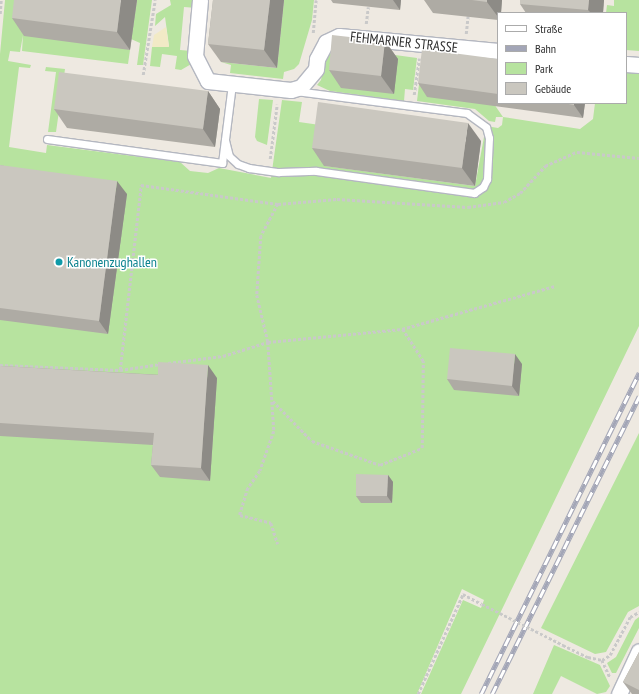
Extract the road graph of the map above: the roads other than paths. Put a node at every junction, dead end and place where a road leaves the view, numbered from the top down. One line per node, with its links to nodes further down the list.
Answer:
1 (200, 0): 5 (street)
2 (497, 51): 6 (street, FEHMARNER STRASSE)
3 (627, 64): 4 (street)
4 (639, 65)
5 (232, 84): 6 (street); 8 (lane)
6 (284, 93): 8 (lane)
7 (48, 139): 8 (lane)
8 (225, 140)
9 (639, 651): 10 (street)
10 (619, 694)

